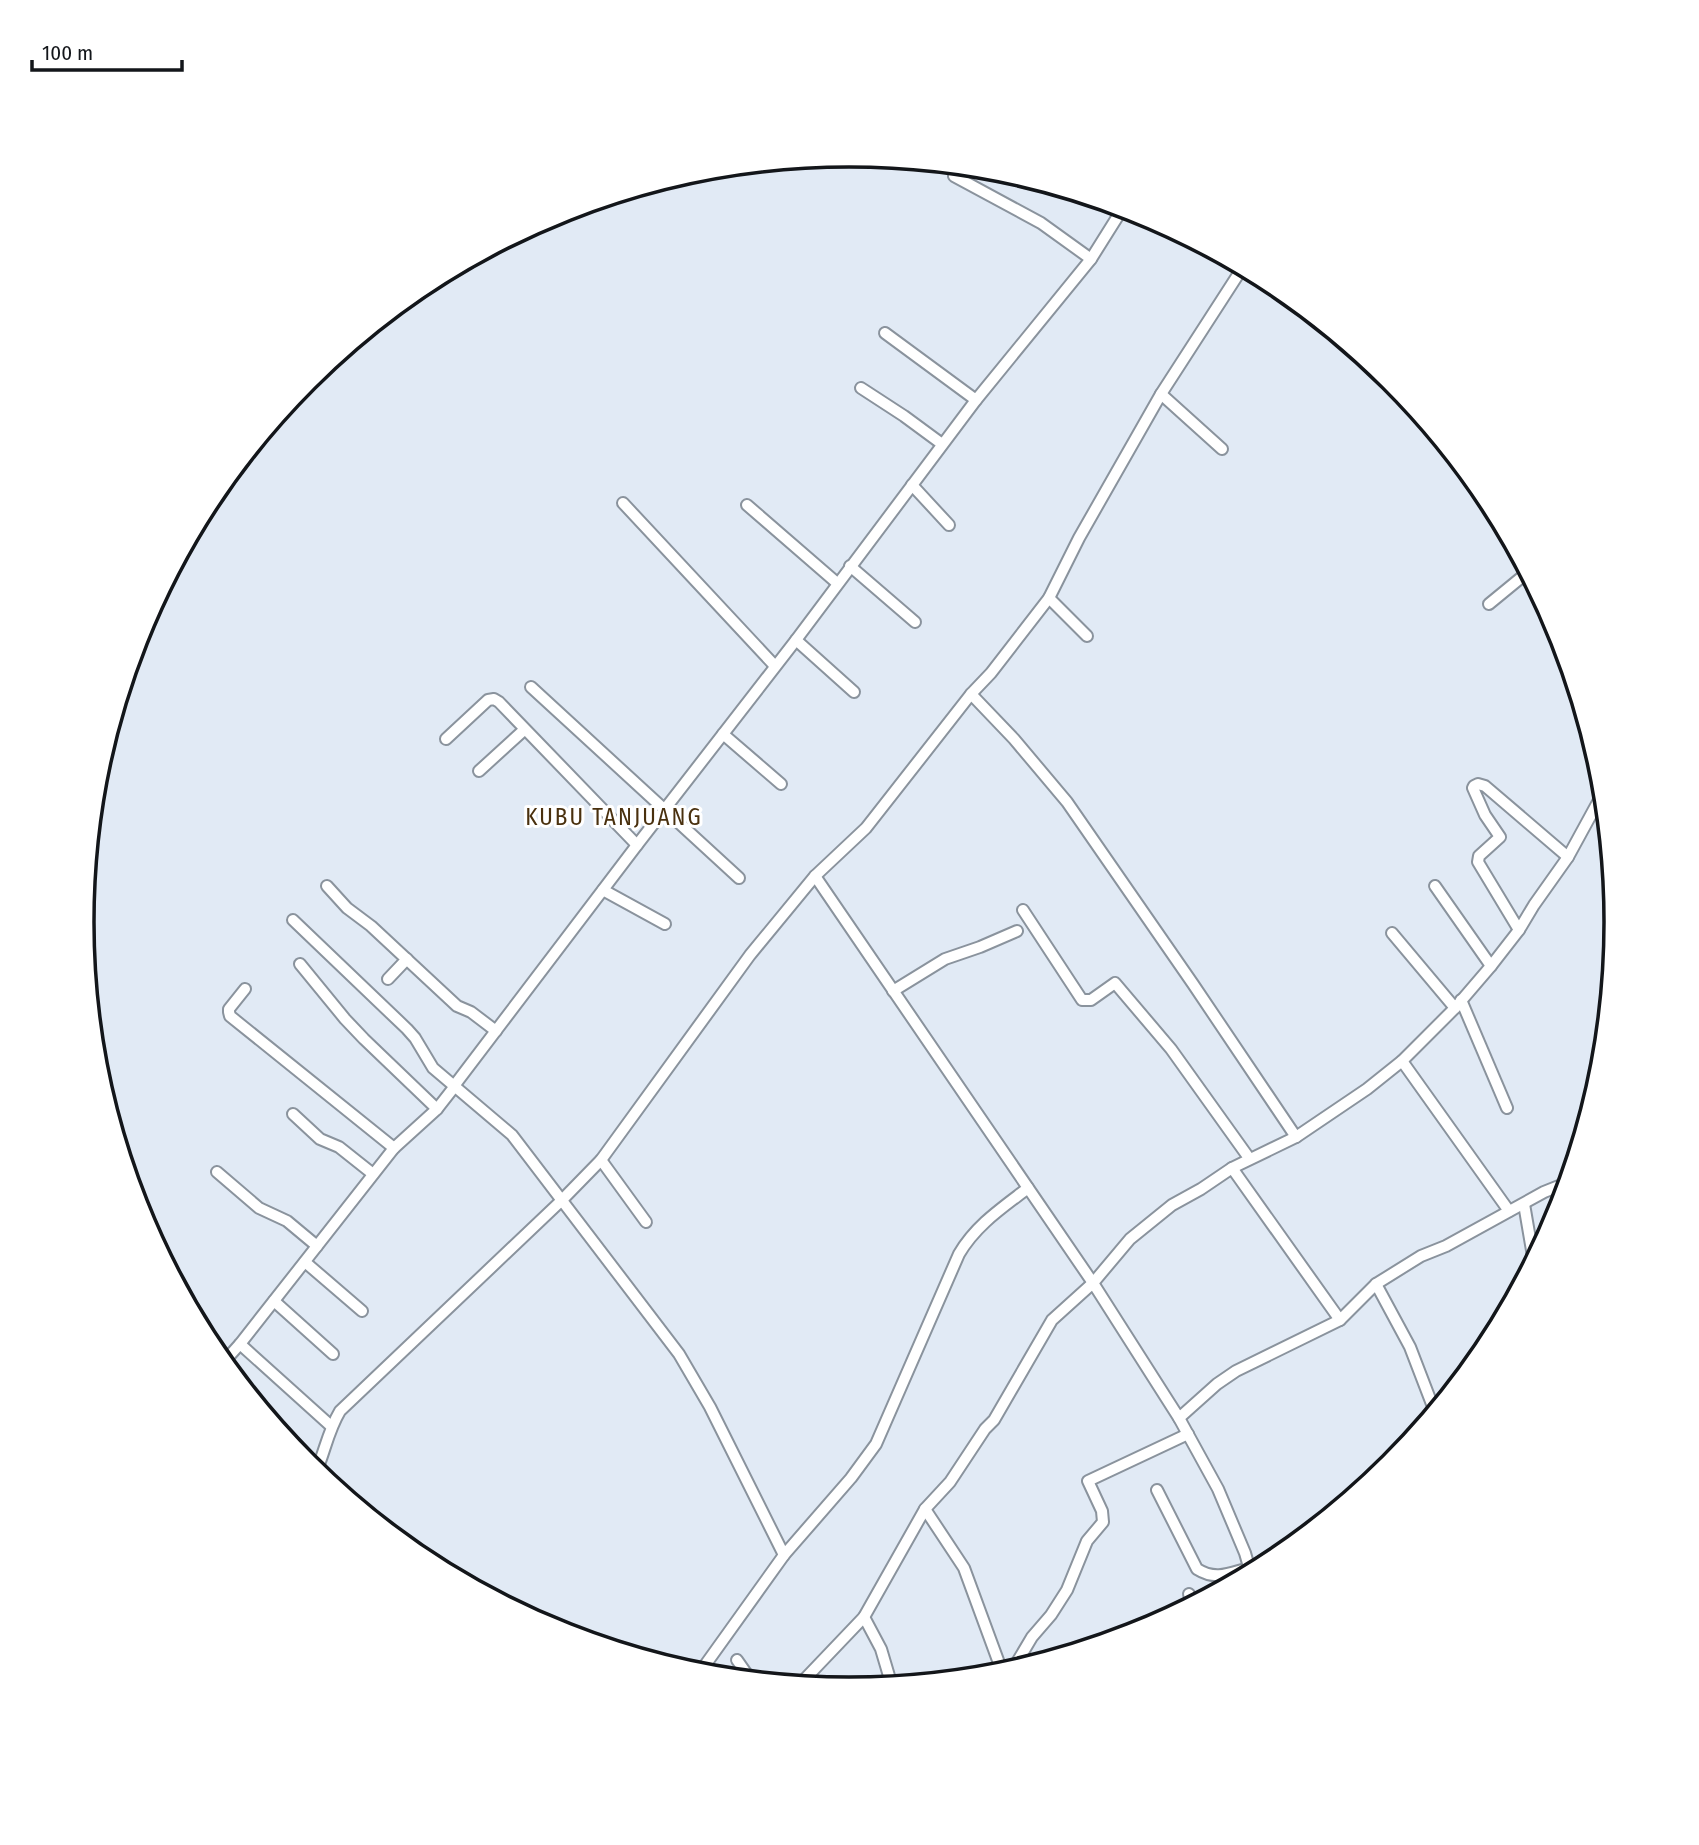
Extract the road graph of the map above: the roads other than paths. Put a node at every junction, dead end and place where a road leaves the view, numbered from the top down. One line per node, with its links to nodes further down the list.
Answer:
1 (954, 176): 3 (street)
2 (1117, 217): 3 (street)
3 (1091, 259): 8 (street)
4 (1238, 276): 7 (street)
5 (884, 333): 8 (street)
6 (862, 388): 9 (street)
7 (1161, 394): 10 (street); 18 (street)
8 (976, 400): 9 (street)
9 (942, 444): 11 (street)
10 (1222, 449)
11 (912, 485): 14 (street); 15 (street)
12 (623, 503): 23 (street)
13 (747, 505): 17 (street)
14 (949, 525)
15 (850, 566): 17 (street); 20 (street)
16 (1521, 578): 19 (street)
17 (837, 583): 22 (street)
18 (1049, 598): 21 (street); 26 (street)
19 (1489, 604)
20 (915, 622)
21 (1087, 636)
22 (796, 640): 23 (street); 25 (street)
23 (775, 666): 28 (street)
24 (531, 687): 33 (street)
25 (853, 692)
26 (971, 694): 36 (street); 60 (street)
27 (524, 730): 29 (street); 30 (street); 34 (street)
28 (723, 734): 31 (street); 33 (street)
29 (446, 738)
30 (479, 771)
31 (781, 784)
32 (1595, 807): 35 (street)
33 (664, 809): 34 (street); 37 (street)
34 (637, 845): 40 (street)
35 (1568, 857): 44 (street); 44 (street)
36 (815, 876): 52 (street); 63 (street)
37 (739, 878)
38 (327, 886): 47 (street)
39 (1435, 886): 49 (street)
40 (603, 890): 43 (street); 54 (street)
41 (1023, 910): 62 (street)
42 (293, 920): 56 (street)
43 (665, 924)
44 (1519, 930): 49 (street)
45 (1017, 931): 52 (street)
46 (1392, 933): 53 (street)
47 (407, 959): 50 (street); 54 (street)
48 (300, 964): 58 (street)
49 (1491, 966): 53 (street)
50 (388, 979)
51 (245, 989): 61 (street)
52 (893, 991): 68 (street)
53 (1458, 1004): 55 (street); 57 (street)
54 (496, 1031): 56 (street)
55 (1402, 1061): 60 (street); 71 (street)
56 (456, 1086): 58 (street); 69 (street)
57 (1507, 1108)
58 (437, 1109): 61 (street)
59 (293, 1114): 66 (street)
60 (1296, 1137): 62 (street)
61 (394, 1148): 66 (street)
62 (1249, 1158): 64 (street)
63 (601, 1160): 69 (street); 72 (street)
64 (1231, 1168): 76 (street); 80 (street)
65 (216, 1172): 73 (street)
66 (373, 1174): 73 (street)
67 (1556, 1187): 70 (street)
68 (1028, 1188): 76 (street); 91 (street)
69 (561, 1201): 86 (street); 91 (street)
70 (1524, 1204): 71 (street); 74 (street)
71 (1509, 1211): 77 (street)
72 (646, 1222)
73 (317, 1246): 75 (street)
74 (1531, 1246)
75 (305, 1262): 78 (street); 79 (street)
76 (1093, 1283): 85 (street); 90 (street)
77 (1376, 1284): 80 (street); 84 (street)
78 (274, 1301): 81 (street); 83 (street)
79 (362, 1311)
80 (1339, 1320): 85 (street)
81 (240, 1345): 82 (street); 86 (street)
82 (231, 1354)
83 (333, 1354)
84 (1431, 1402)
85 (1179, 1419): 87 (street)
86 (331, 1426): 88 (street)
87 (1188, 1434): 92 (street); 95 (street)
88 (321, 1461)
89 (1157, 1490): 93 (street)
90 (925, 1509): 94 (street); 97 (street)
91 (784, 1555): 98 (street)
92 (1247, 1564)
93 (1230, 1574)
94 (864, 1617): 100 (street); 101 (street)
95 (1020, 1658)
96 (737, 1660): 99 (street)
97 (999, 1663)
98 (706, 1664)
99 (744, 1670)
100 (807, 1676)
101 (889, 1676)

